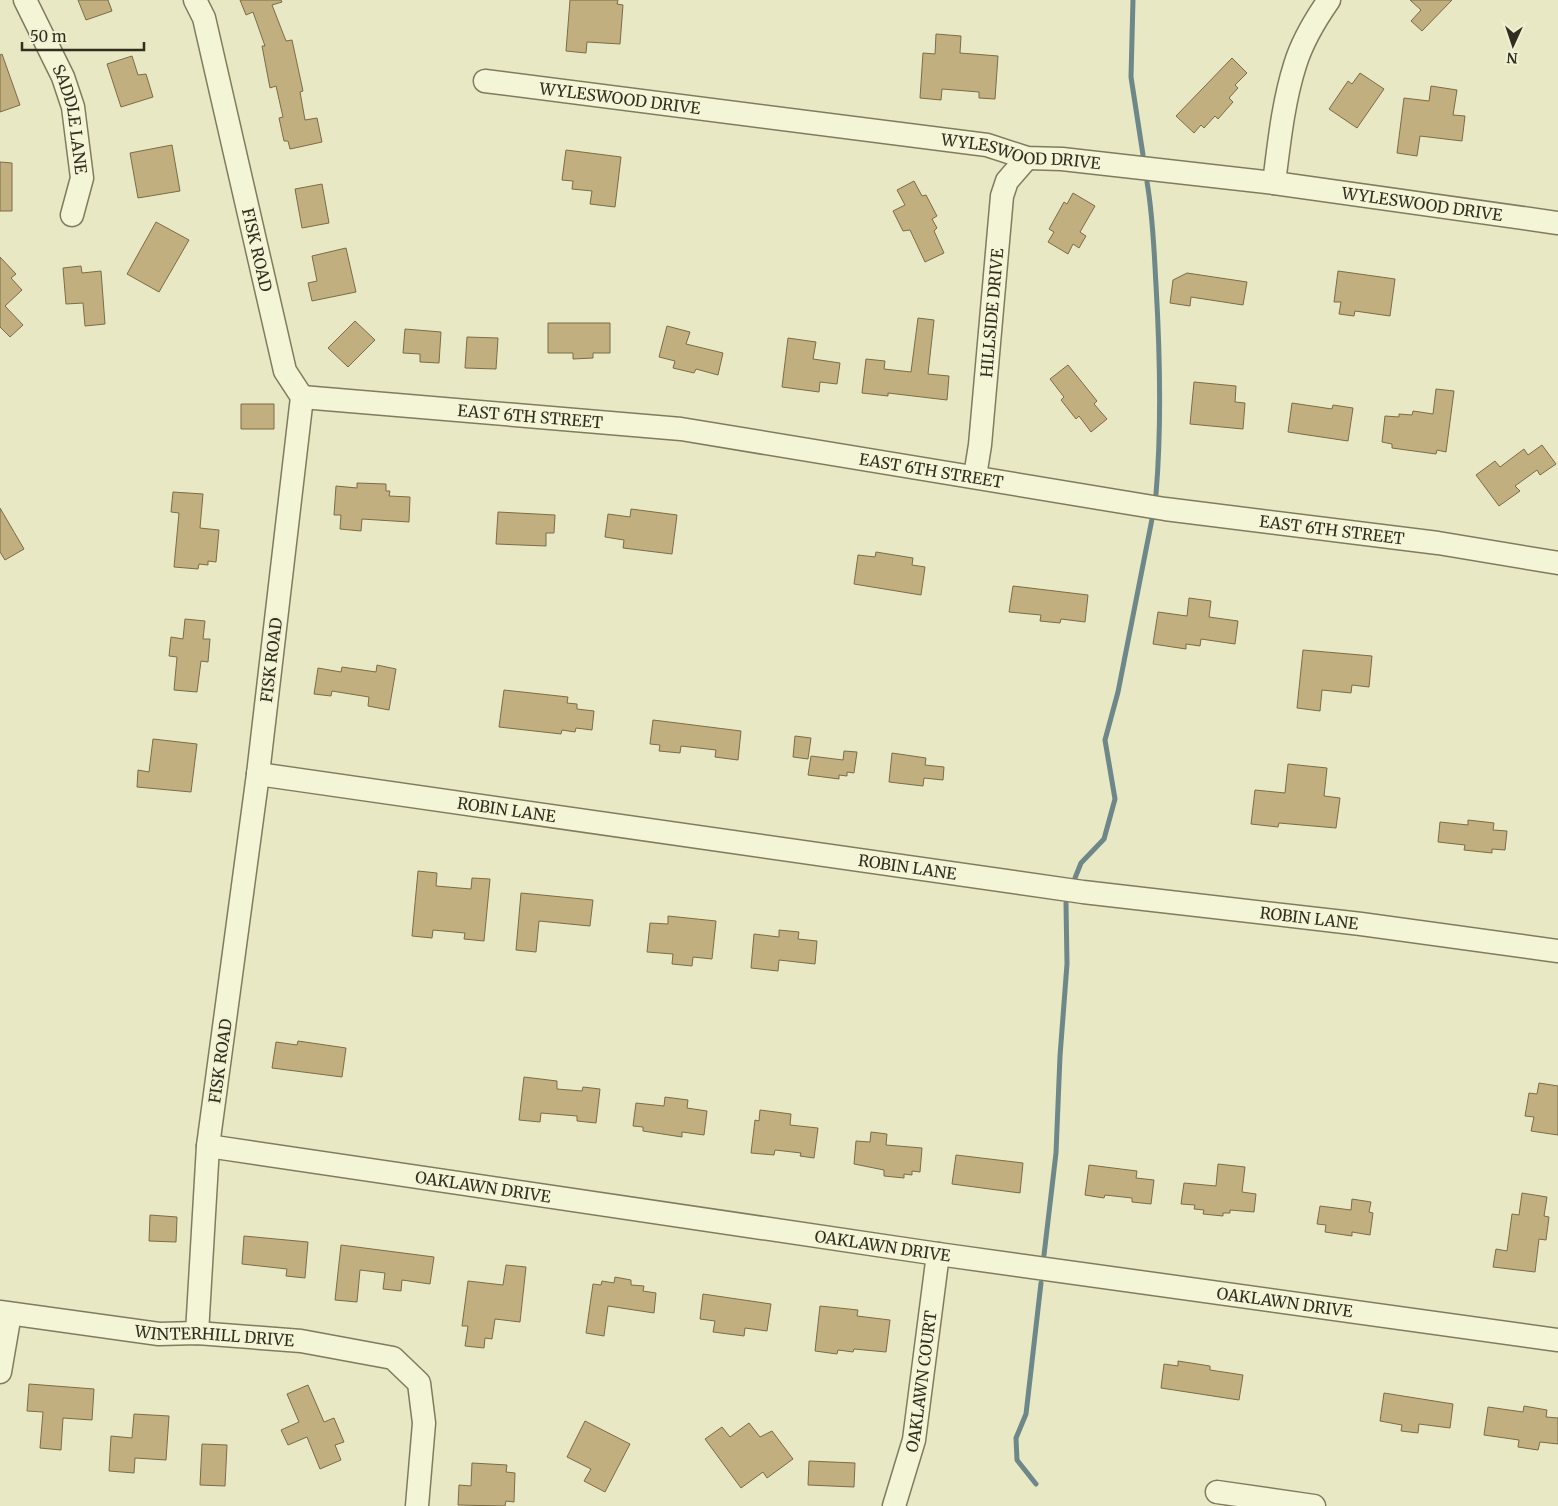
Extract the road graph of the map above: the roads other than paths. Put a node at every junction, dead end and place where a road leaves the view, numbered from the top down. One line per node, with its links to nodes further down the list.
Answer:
1 (25, 0): 7 (street, SADDLE LANE)
2 (195, 0): 9 (street, FISK ROAD)
3 (1328, 0): 6 (street)
4 (485, 81): 5 (street, WYLESWOOD DRIVE)
5 (1027, 158): 6 (street, WYLESWOOD DRIVE); 10 (street, HILLSIDE DRIVE)
6 (1274, 183): 8 (street, WYLESWOOD DRIVE)
7 (72, 215)
8 (1558, 223)
9 (302, 397): 10 (street, EAST 6TH STREET); 12 (street, FISK ROAD)
10 (975, 476): 11 (street, EAST 6TH STREET)
11 (1558, 563)
12 (258, 774): 13 (street, ROBIN LANE); 14 (street, FISK ROAD)
13 (1558, 951)
14 (208, 1146): 15 (street, OAKLAWN DRIVE); 17 (street, FISK ROAD)
15 (938, 1254): 18 (street, OAKLAWN DRIVE); 23 (street, OAKLAWN COURT)
16 (5, 1313): 17 (street, WINTERHILL DRIVE); 19 (street)
17 (197, 1333): 22 (street, WINTERHILL DRIVE)
18 (1558, 1340)
19 (0, 1372)
20 (1217, 1492): 21 (street)
21 (1261, 1502): 24 (street)
22 (418, 1506)
23 (894, 1506)
24 (1314, 1506)

